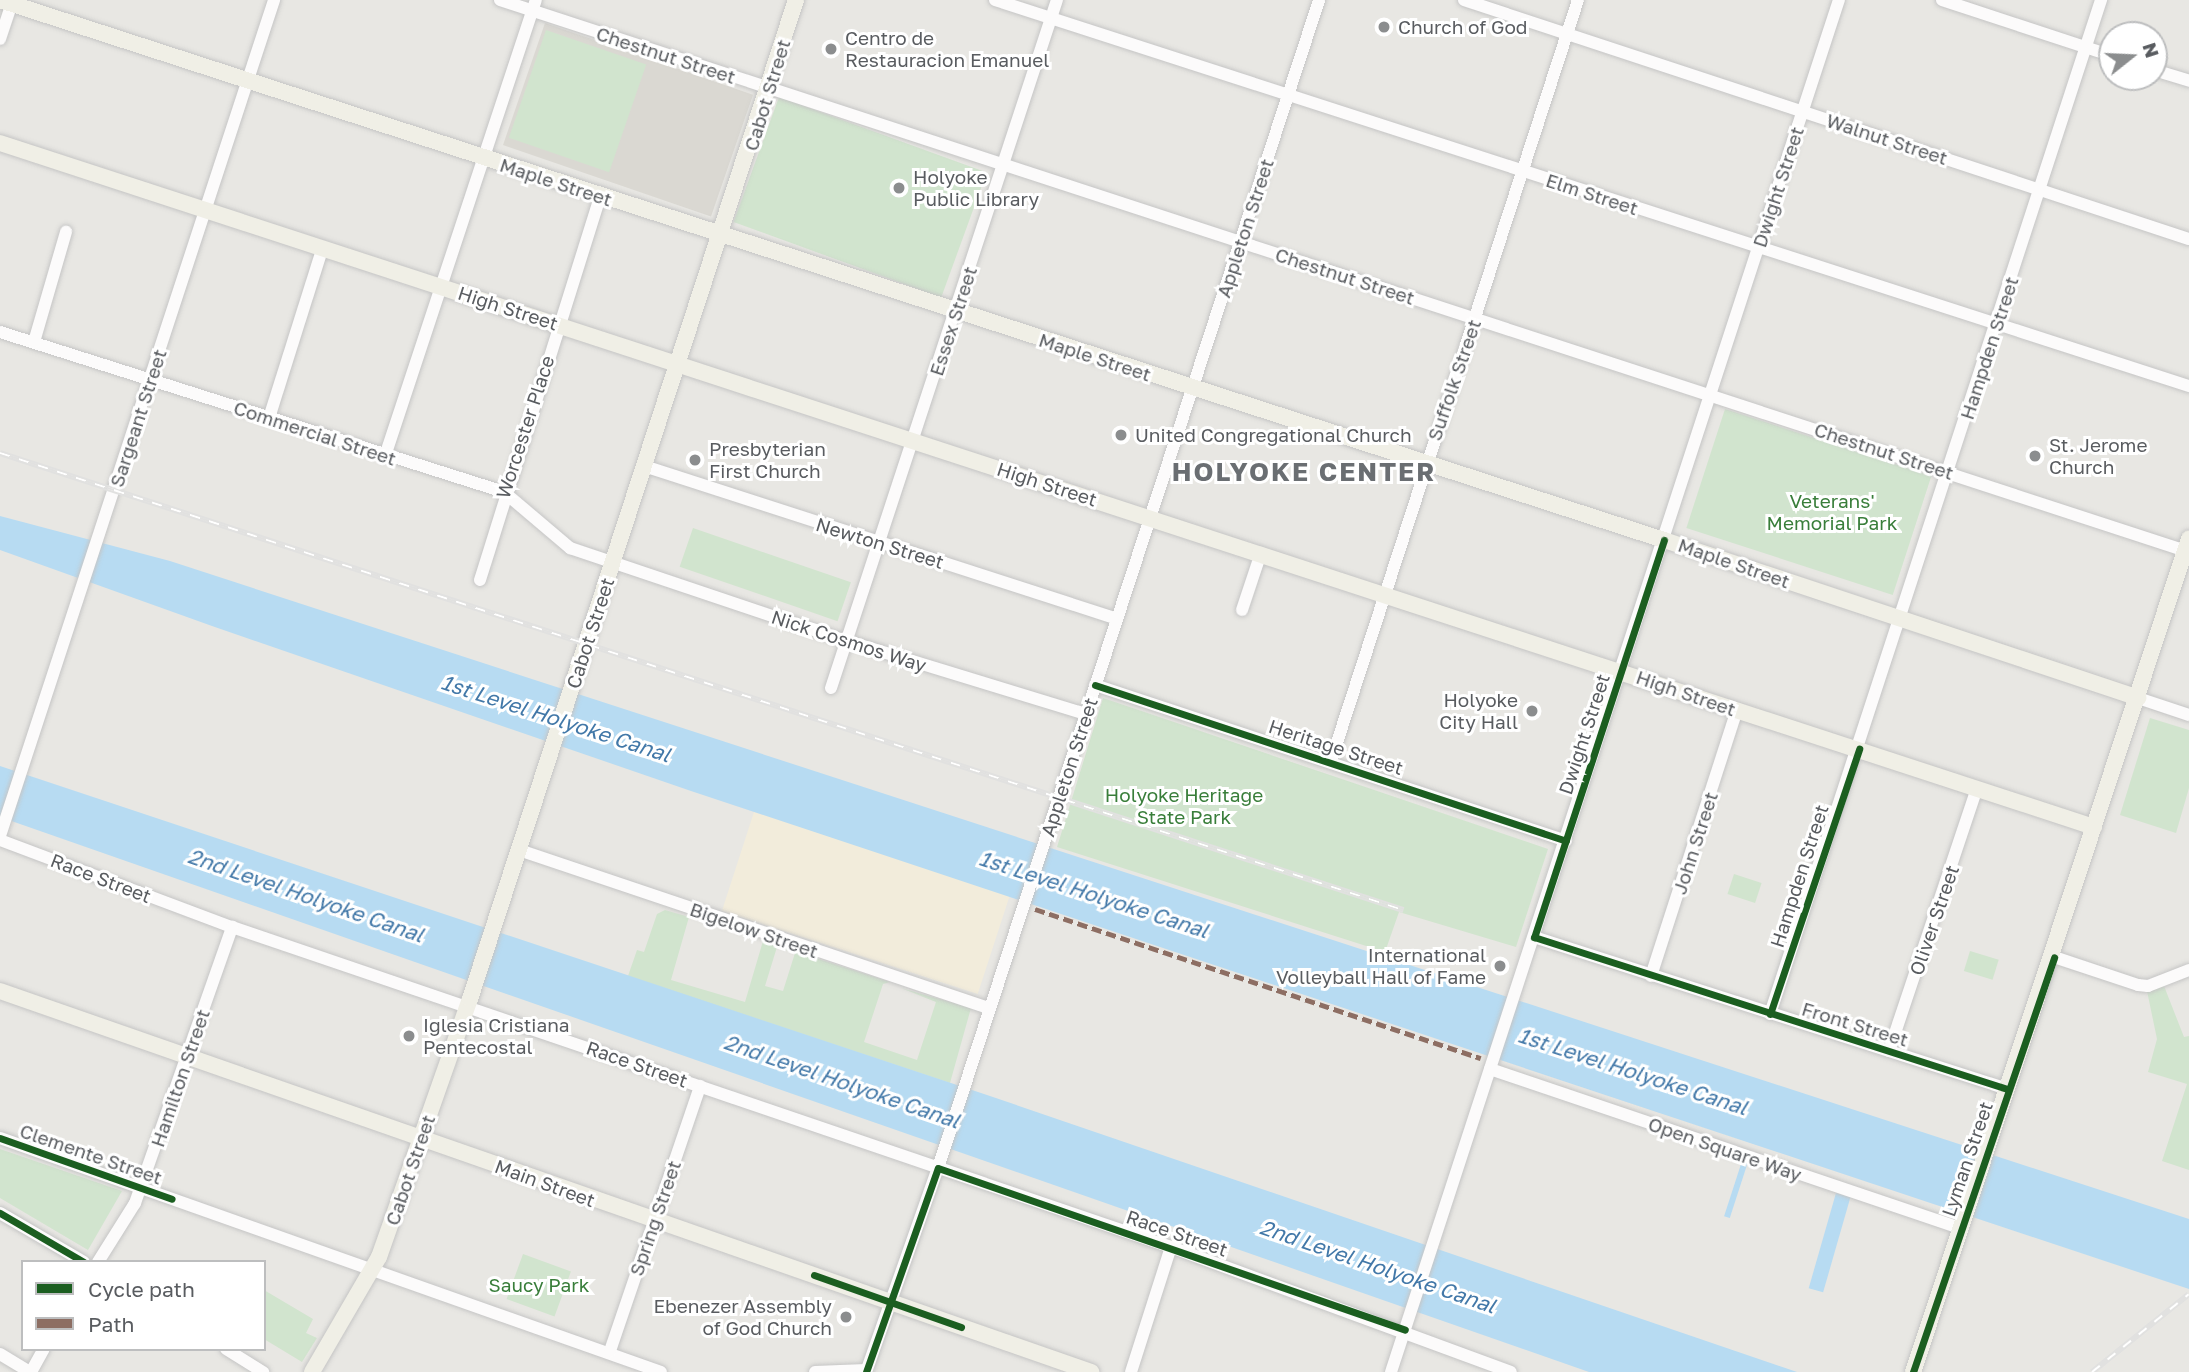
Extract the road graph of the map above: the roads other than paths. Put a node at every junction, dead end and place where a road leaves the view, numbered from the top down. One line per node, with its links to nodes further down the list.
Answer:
1 (274, 0): 20 (street, Sargeant Street)
2 (500, 0): 13 (street, Chestnut Street)
3 (796, 0): 22 (main road, Cabot Street)
4 (995, 0): 14 (street, Elm Street)
5 (1057, 0): 14 (street, Essex Street)
6 (1319, 0): 23 (street, Appleton Street)
7 (1464, 0): 15 (street, Walnut Street)
8 (1578, 0): 15 (street, Suffolk Street)
9 (1839, 0): 24 (street, Dwight Street)
10 (1942, 0): 17 (street)
11 (2101, 0): 17 (street, Hampden Street)
12 (8, 1): 16 (street); 20 (main road, Maple Street)
13 (534, 5): 22 (street, Chestnut Street); 26 (street)
14 (1051, 18): 23 (street, Elm Street); 27 (street, Essex Street)
15 (1567, 34): 24 (street, Walnut Street); 28 (street, Suffolk Street)
16 (0, 39)
17 (2088, 48): 18 (street); 29 (street, Hampden Street)
18 (2098, 51)
19 (2168, 74): 21 (street)
20 (248, 80): 26 (main road, Maple Street); 31 (street, Sargeant Street)
21 (2189, 81)
22 (768, 89): 27 (street, Chestnut Street); 33 (main road, Cabot Street)
23 (1288, 96): 28 (street, Elm Street); 35 (street, Appleton Street)
24 (1803, 112): 29 (street, Walnut Street); 37 (street, Dwight Street)
25 (0, 143): 31 (main road, High Street)
26 (484, 158): 30 (main road, Maple Street); 38 (street)
27 (1004, 165): 35 (street, Chestnut Street); 39 (street, Essex Street)
28 (1523, 172): 37 (street, Elm Street); 40 (street, Suffolk Street)
29 (2040, 188): 34 (street, Walnut Street); 42 (street, Hampden Street)
30 (600, 196): 33 (main road, Maple Street); 41 (street, Worcester Place)
31 (205, 210): 36 (main road, High Street); 46 (street, Sargeant Street)
32 (66, 232): 44 (street)
33 (721, 235): 39 (main road, Maple Street); 45 (main road, Cabot Street)
34 (2189, 239)
35 (1240, 242): 40 (street, Chestnut Street); 48 (street, Appleton Street)
36 (323, 247): 38 (main road, High Street); 50 (street)
37 (1759, 248): 42 (street, Elm Street); 49 (street, Dwight Street)
38 (442, 286): 41 (main road, High Street); 52 (street)
39 (956, 312): 48 (main road, Maple Street); 51 (street, Essex Street)
40 (1475, 319): 49 (street, Chestnut Street); 53 (street, Suffolk Street)
41 (558, 325): 45 (main road, High Street); 56 (street, Worcester Place)
42 (1997, 325): 47 (street, Elm Street); 55 (street, Hampden Street)
43 (0, 332): 44 (street, Commercial Street)
44 (34, 342): 46 (street, Commercial Street)
45 (677, 363): 51 (main road, High Street); 54 (main road, Cabot Street)
46 (150, 378): 50 (street, Commercial Street); 80 (street, Sargeant Street)
47 (2189, 386)
48 (1192, 388): 53 (main road, Maple Street); 57 (street, Appleton Street)
49 (1711, 394): 55 (street, Chestnut Street); 58 (street, Dwight Street)
50 (269, 418): 52 (street, Commercial Street)
51 (913, 439): 57 (main road, High Street); 59 (street, Essex Street)
52 (385, 456): 56 (street, Commercial Street)
53 (1425, 464): 58 (main road, Maple Street); 64 (street, Suffolk Street)
54 (644, 467): 59 (street, Newton Street); 62 (main road, Cabot Street)
55 (1948, 471): 60 (street, Chestnut Street); 67 (street, Hampden Street)
56 (504, 492): 62 (street, Commercial Street); 63 (street, Worcester Place)
57 (1152, 518): 61 (main road, High Street); 66 (street, Appleton Street)
58 (1664, 540): 67 (main road, Maple Street); 69 (street, Dwight Street)
59 (879, 542): 66 (street, Newton Street); 68 (street, Essex Street)
60 (2188, 548): 72 (main road, Lyman Street)
61 (1261, 553): 64 (main road, High Street); 65 (street)
62 (614, 563): 68 (street, Nick Cosmos Way); 82 (main road, Cabot Street)
63 (480, 580)
64 (1387, 593): 69 (main road, High Street); 77 (street, Suffolk Street)
65 (1242, 610)
66 (1116, 618): 70 (street, Appleton Street)
67 (1899, 619): 72 (main road, Maple Street); 76 (street, Hampden Street)
68 (846, 641): 71 (street, Essex Street); 74 (street, Nick Cosmos Way)
69 (1621, 671): 73 (main road, High Street); 81 (street, Dwight Street)
70 (1095, 685): 74 (street, Appleton Street); 77 (street, Heritage Street)
71 (831, 688)
72 (2138, 698): 75 (street, Maple Street); 79 (main road, Lyman Street)
73 (1737, 710): 76 (main road, High Street); 87 (street, John Street)
74 (1086, 715): 90 (street, Appleton Street)
75 (2189, 715)
76 (1859, 749): 78 (main road, High Street); 91 (street, Hampden Street)
77 (1331, 761): 81 (street, Heritage Street)
78 (1977, 788): 79 (main road, High Street); 92 (street, Oliver Street)
79 (2094, 827): 85 (main road, Lyman Street)
80 (1, 833): 83 (street, Race Street)
81 (1566, 841): 84 (street, Dwight Street)
82 (519, 850): 89 (main road, Cabot Street); 90 (street, Bigelow Street)
83 (232, 927): 89 (street, Race Street); 93 (street, Hamilton Street)
84 (1534, 937): 87 (street, Front Street); 94 (street, Dwight Street)
85 (2054, 957): 86 (street); 96 (main road, Lyman Street)
86 (2189, 970)
87 (1651, 976): 91 (street, Front Street)
88 (0, 991): 93 (main road, Main Street)
89 (469, 1002): 95 (street, Race Street); 98 (main road, Cabot Street)
90 (989, 1008): 99 (street, Appleton Street)
91 (1770, 1014): 92 (street, Front Street)
92 (1889, 1051): 96 (street, Front Street)
93 (188, 1057): 98 (main road, Main Street); 100 (street, Hamilton Street)
94 (1491, 1066): 103 (street, Open Square Way); 109 (street, Dwight Street)
95 (700, 1086): 99 (street, Race Street); 102 (street, Spring Street)
96 (2008, 1088): 103 (main road, Lyman Street)
97 (0, 1138): 100 (street, Clemente Street)
98 (421, 1139): 102 (main road, Main Street); 107 (main road, Cabot Street)
99 (938, 1168): 104 (street, Race Street); 108 (street, Appleton Street)
100 (141, 1188): 106 (street, Hamilton Street); 107 (street, Clemente Street)
101 (0, 1213): 105 (street)
102 (654, 1222): 108 (main road, Main Street); 112 (street, Spring Street)
103 (1962, 1224): 124 (main road, Lyman Street)
104 (1171, 1247): 109 (street, Race Street); 121 (street)
105 (81, 1260)
106 (99, 1260)
107 (373, 1270): 112 (street, Clemente Street); 117 (main road, Cabot Street)
108 (890, 1302): 114 (street, Appleton Street); 120 (main road, Main Street)
109 (1405, 1330): 122 (street, Dwight Street); 123 (street, Race Street)
110 (43, 1351): 115 (street)
111 (229, 1351): 116 (street)
112 (610, 1351): 118 (street, Clemente Street)
113 (0, 1354): 115 (street)
114 (866, 1371): 119 (street)
115 (30, 1372)
116 (263, 1372)
117 (312, 1372)
118 (661, 1372)
119 (815, 1372)
120 (1091, 1372)
121 (1131, 1372)
122 (1391, 1372)
123 (1511, 1372)
124 (1913, 1372)

